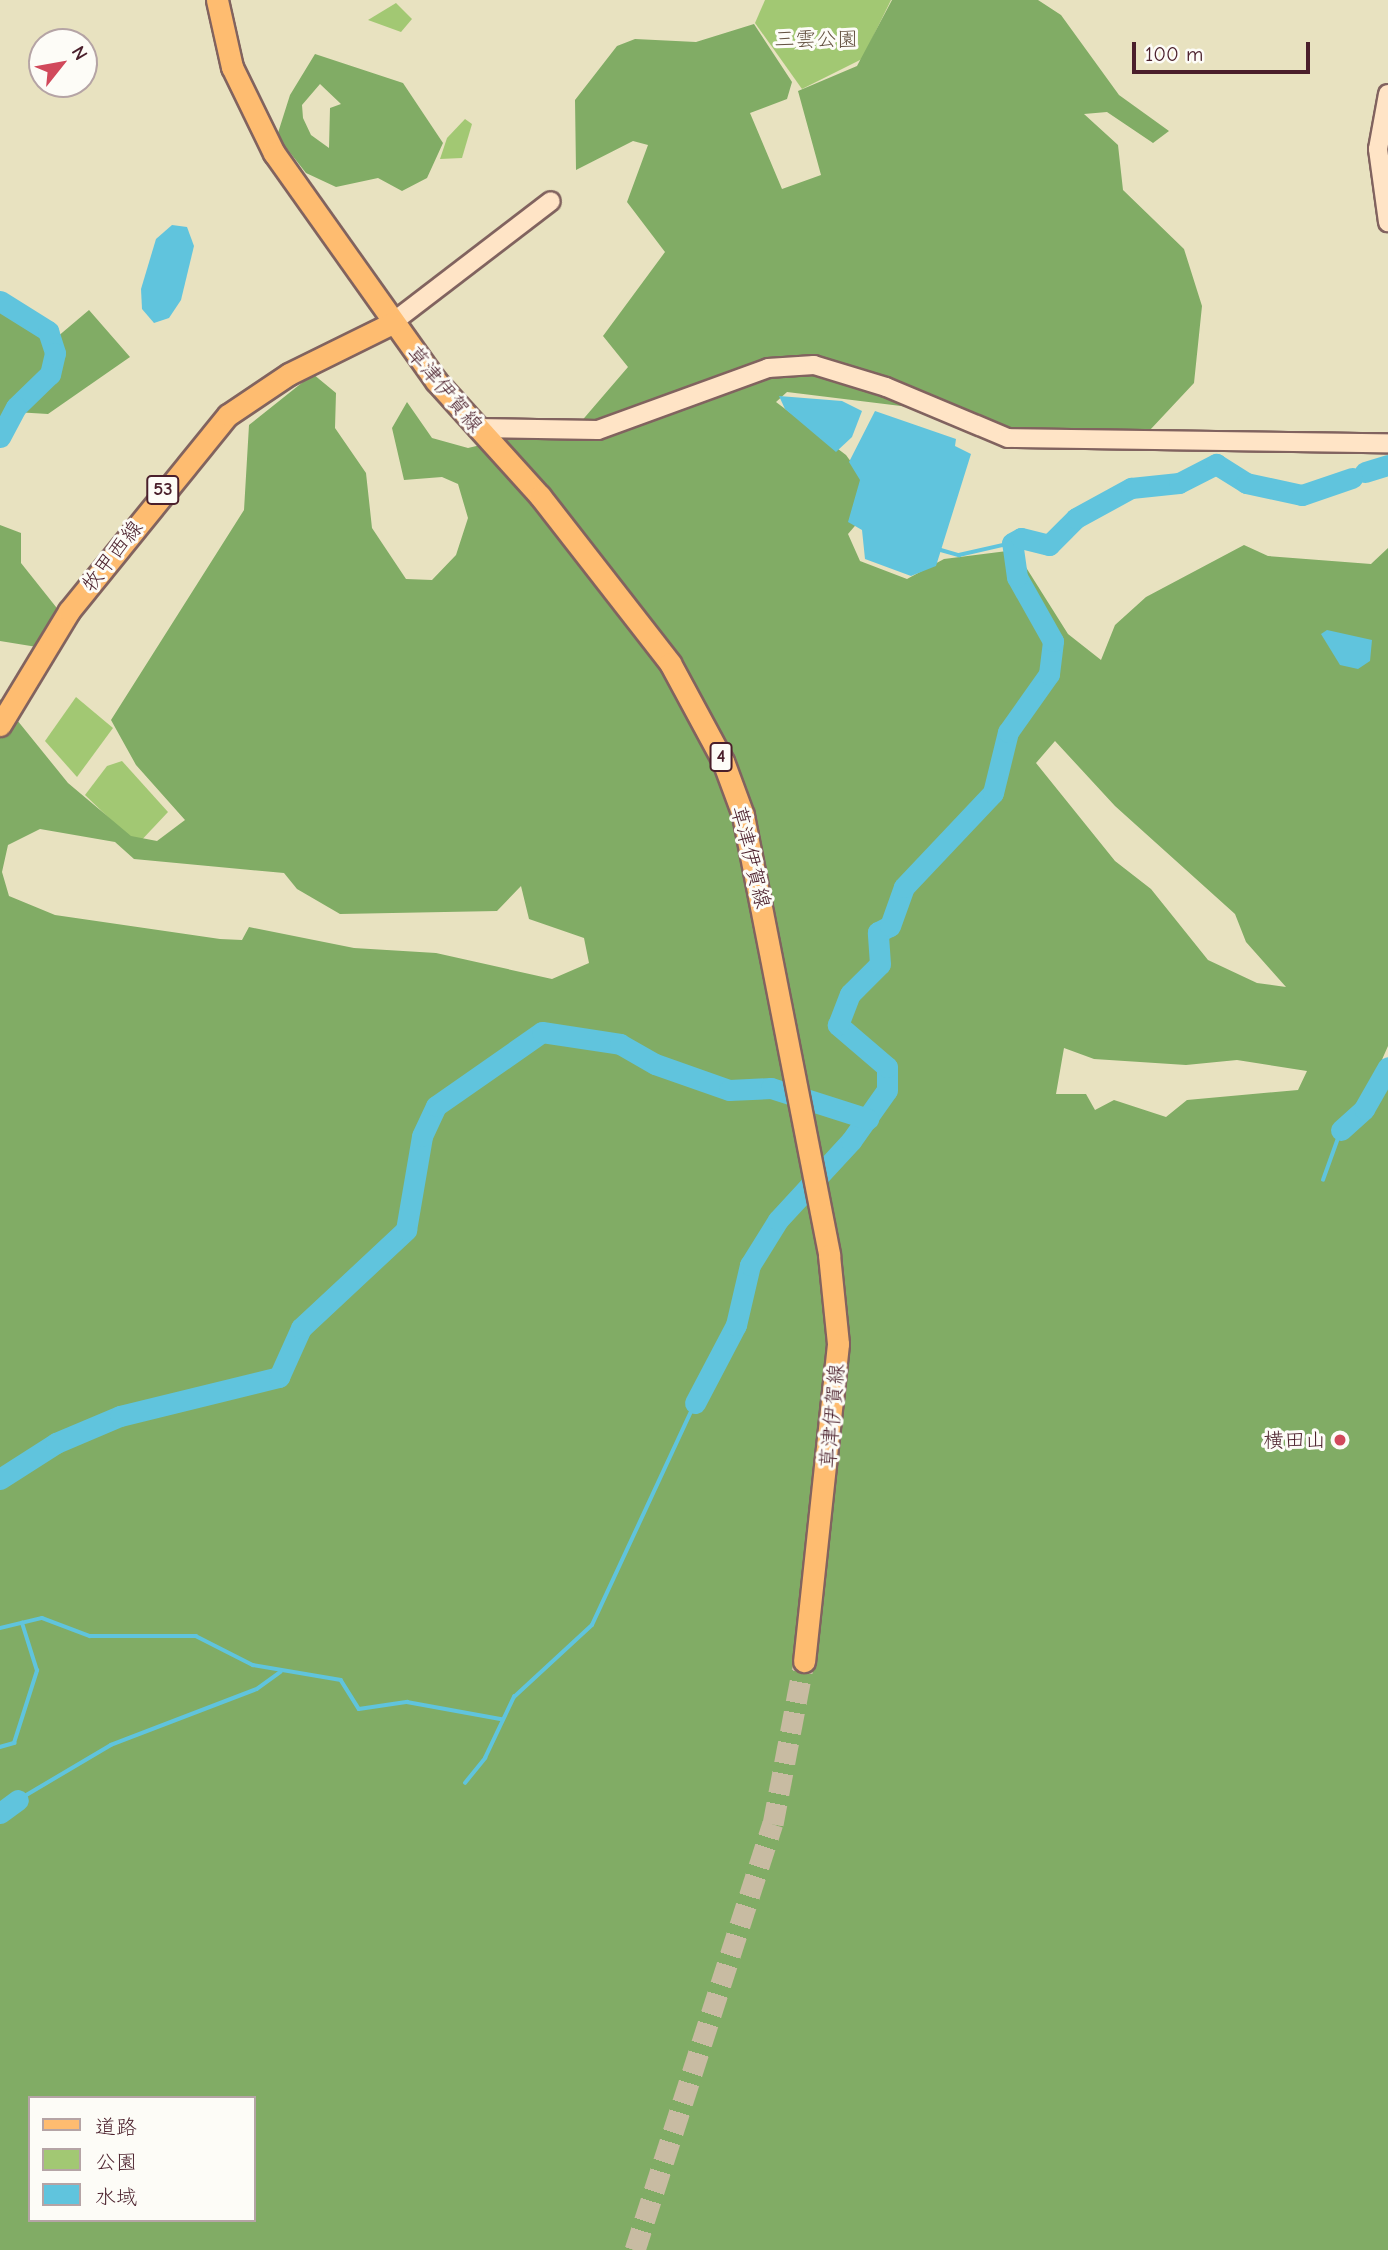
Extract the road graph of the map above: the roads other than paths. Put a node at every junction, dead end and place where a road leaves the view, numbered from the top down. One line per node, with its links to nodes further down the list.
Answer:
1 (217, 0): 5 (main road, 草津伊賀線 / 4)
2 (1388, 94): 4 (street)
3 (551, 201): 5 (street)
4 (1388, 222)
5 (392, 323): 6 (main road, 草津伊賀線 / 4); 8 (main road, 牧甲西線 / 53)
6 (477, 428): 7 (street); 9 (main road, 草津伊賀線 / 4)
7 (1388, 443)
8 (0, 725)
9 (804, 1661)

